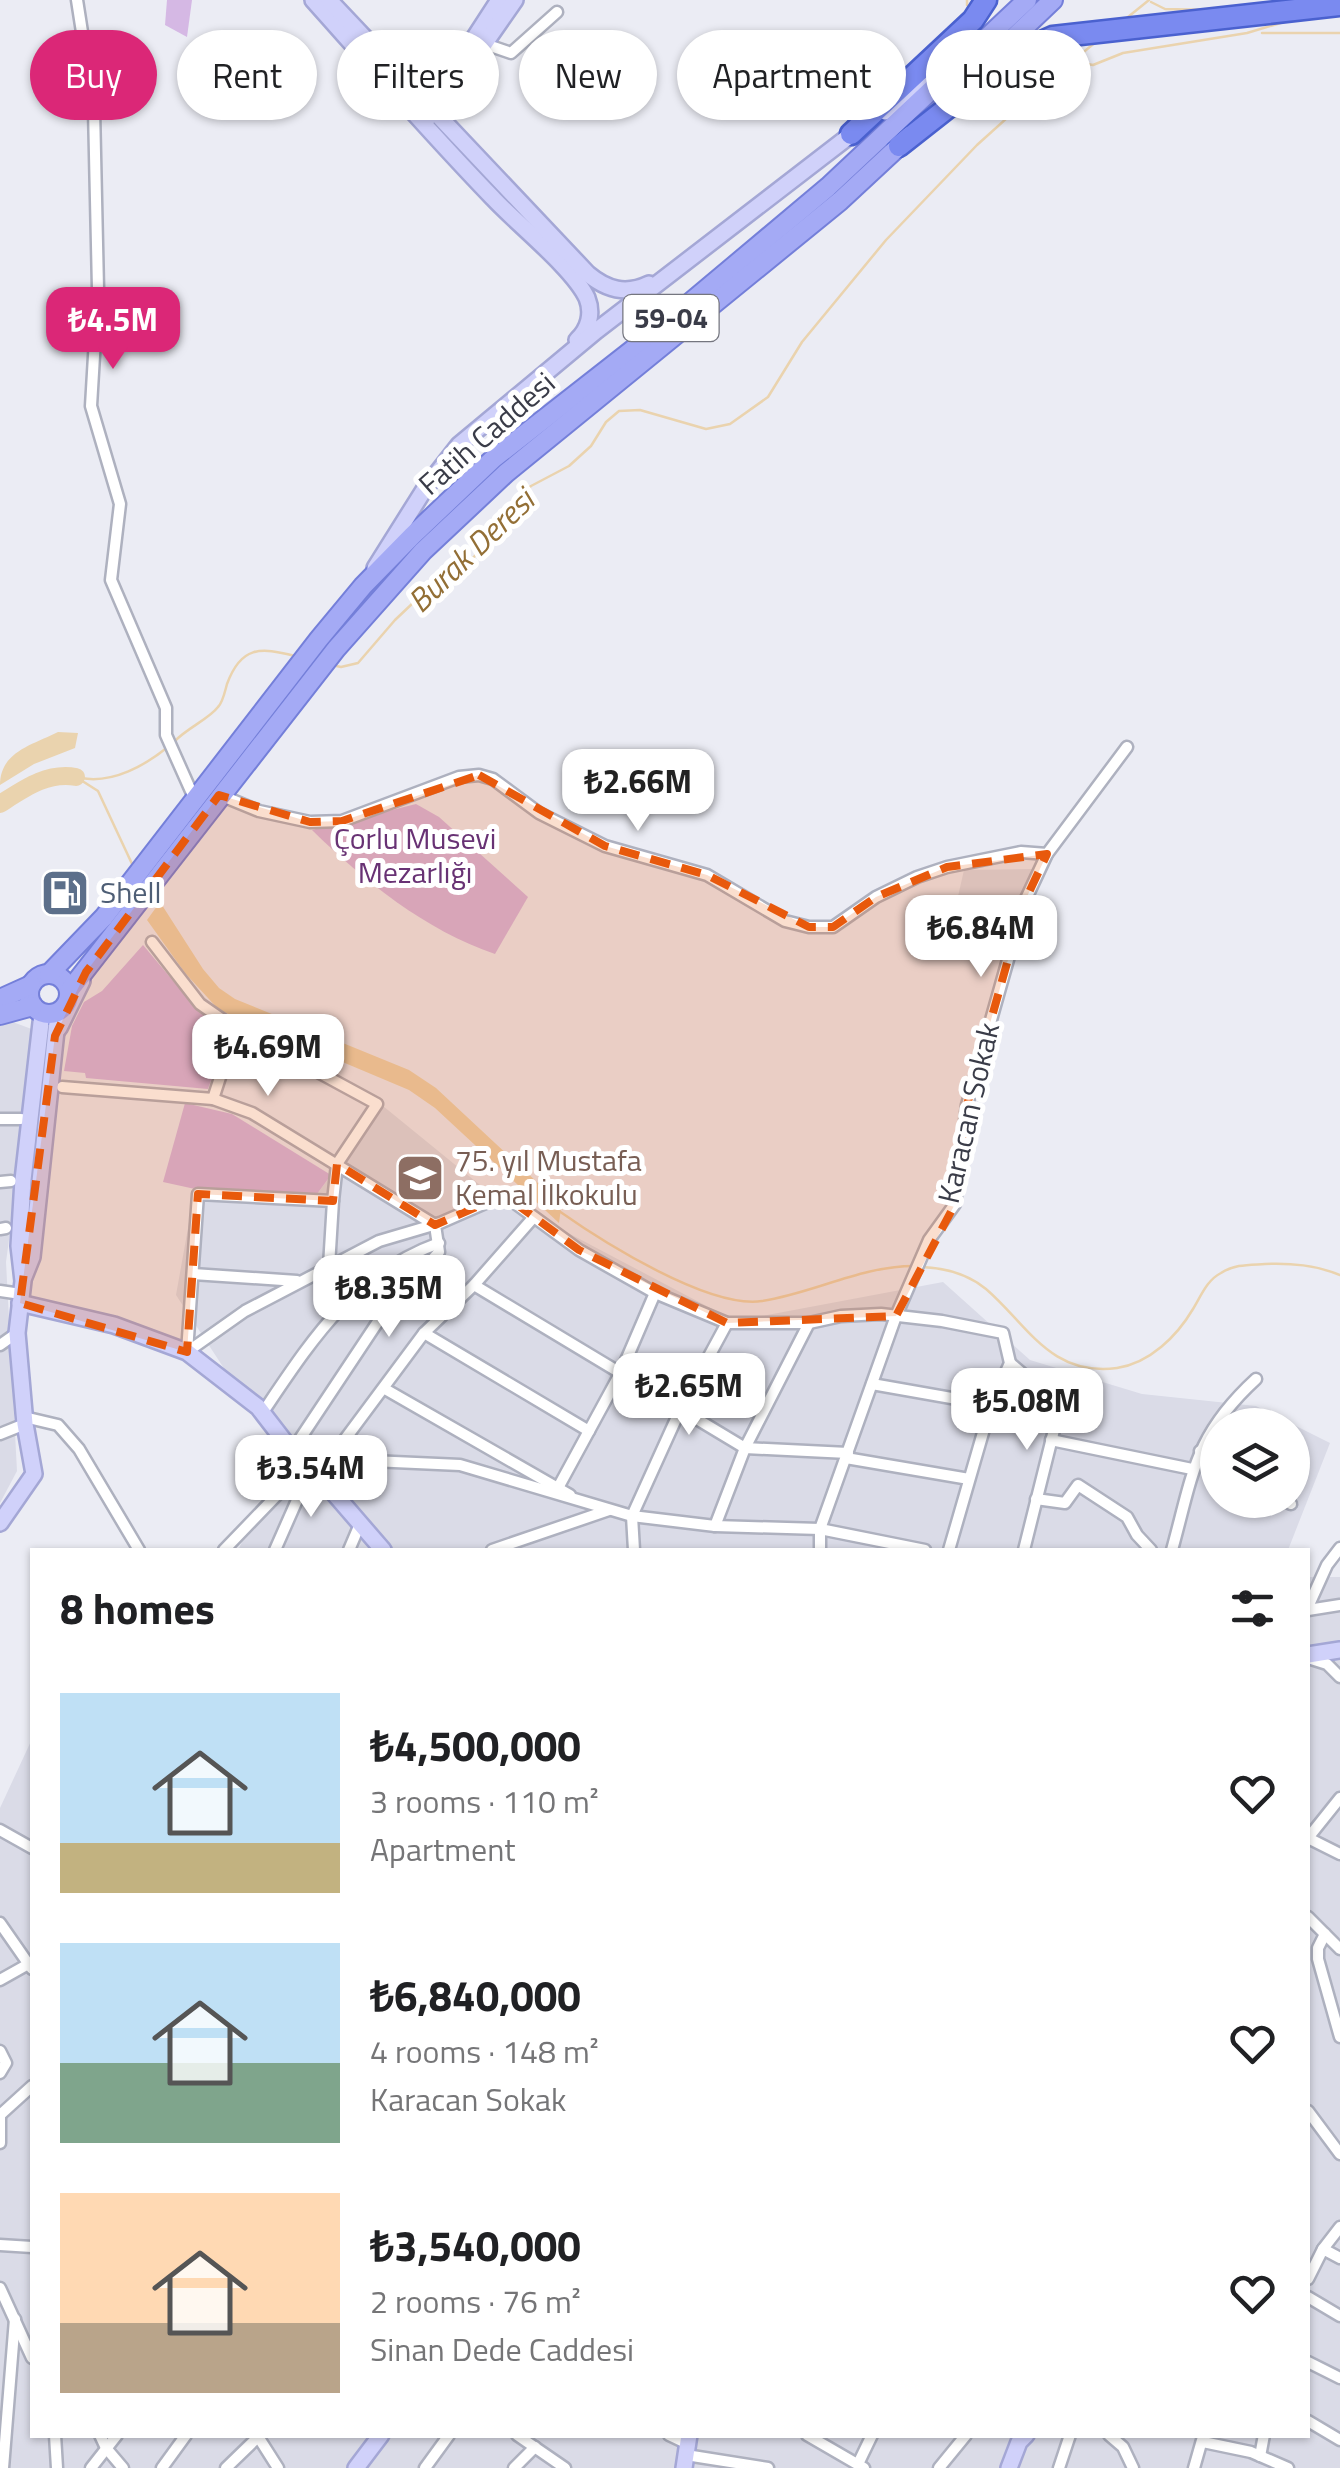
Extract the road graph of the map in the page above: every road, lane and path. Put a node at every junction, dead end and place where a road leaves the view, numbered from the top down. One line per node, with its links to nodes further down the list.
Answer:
1 (77, 0): 32 (street)
2 (313, 0): 11 (street)
3 (329, 0): 12 (street)
4 (499, 0): 13 (street)
5 (515, 0): 14 (street)
6 (986, 0): 23 (highway)
7 (1028, 0): 15 (main road, Fatih Caddesi / 59-04)
8 (1054, 0): 24 (main road, Fatih Caddesi / 59-04)
9 (1340, 4): 24 (highway)
10 (556, 12): 16 (street)
11 (342, 30)
12 (356, 30)
13 (485, 30)
14 (489, 30)
15 (996, 30)
16 (499, 49)
17 (926, 87): 23 (street)
18 (926, 96): 28 (main road, Fatih Caddesi / 59-04)
19 (431, 120): 25 (street)
20 (435, 120): 22 (street)
21 (449, 120): 22 (street)
22 (449, 129): 25 (street)
23 (851, 134): 26 (street)
24 (899, 146): 29 (main road, Fatih Caddesi / 59-04)
25 (495, 189): 26 (street); 27 (street)
26 (691, 258): 27 (street)
27 (556, 364): 28 (street)
28 (363, 586): 29 (main road, Fatih Caddesi / 59-04)
29 (303, 676): 31 (main road, Fatih Caddesi / 59-04); 32 (main road, Fatih Caddesi / 59-04)
30 (1127, 747): 34 (street, Karacan Sokak)
31 (219, 795): 33 (main road, Fatih Caddesi / 59-04); 34 (street)
32 (194, 800): 33 (main road, Fatih Caddesi / 59-04)
33 (163, 854): 36 (main road, Fatih Caddesi); 37 (main road, Fatih Caddesi)
34 (1047, 854): 61 (street, Karacan Sokak)
35 (152, 942): 43 (street)
36 (86, 972): 39 (main road, Fatih Caddesi); 44 (street)
37 (48, 974): 38 (main road); 39 (main road)
38 (31, 985): 40 (main road); 41 (main road)
39 (69, 990): 41 (main road)
40 (0, 999)
41 (44, 1011): 42 (main road); 44 (street); 60 (street)
42 (0, 1015)
43 (236, 1028): 46 (street); 49 (street)
44 (55, 1036): 60 (street)
45 (62, 1087): 46 (street)
46 (214, 1098): 49 (street)
47 (0, 1119): 48 (street)
48 (21, 1119)
49 (337, 1164): 50 (street); 52 (street)
50 (334, 1201): 54 (street); 55 (street)
51 (532, 1218): 52 (street); 57 (street); 59 (street)
52 (435, 1225): 53 (street); 54 (street)
53 (439, 1243): 76 (street); 82 (street)
54 (329, 1266): 56 (street)
55 (193, 1274): 56 (street); 67 (street)
56 (301, 1281): 67 (street)
57 (474, 1286): 65 (street); 69 (street)
58 (0, 1291): 60 (street)
59 (655, 1292): 62 (street); 69 (street)
60 (21, 1293): 64 (street); 67 (street)
61 (896, 1316): 63 (street); 68 (street); 71 (street, Karacan Sokak)
62 (727, 1323): 63 (street); 74 (street)
63 (808, 1323): 81 (street)
64 (16, 1333): 66 (street); 77 (street)
65 (424, 1334): 72 (street); 78 (street)
66 (0, 1345)
67 (187, 1352): 76 (street)
68 (1010, 1362): 73 (street); 80 (street)
69 (621, 1372): 74 (street); 78 (street)
70 (1256, 1379): 75 (street)
71 (872, 1384): 73 (street); 84 (street, Karacan Sokak)
72 (385, 1389): 86 (street); 88 (street)
73 (991, 1405): 87 (street)
74 (681, 1408): 81 (street); 93 (street)
75 (1227, 1408)
76 (263, 1412): 82 (street)
77 (25, 1420): 79 (street); 94 (street); 98 (street)
78 (589, 1431): 88 (street)
79 (0, 1434)
80 (1051, 1440): 85 (street); 90 (street)
81 (745, 1448): 84 (street); 96 (street)
82 (292, 1450): 86 (street)
83 (1200, 1452): 85 (street)
84 (847, 1455): 87 (street); 97 (street, Karacan Sokak)
85 (1192, 1468): 110 (street)
86 (307, 1470): 89 (street); 99 (street); 100 (street)
87 (969, 1479): 107 (street)
88 (559, 1486): 91 (street)
89 (332, 1491): 91 (street); 95 (street)
90 (1036, 1498): 108 (street); 109 (street)
91 (577, 1501): 92 (street)
92 (610, 1510): 93 (street); 103 (street)
93 (632, 1516): 96 (street); 104 (street)
94 (0, 1524)
95 (360, 1524): 101 (street); 102 (street)
96 (715, 1526): 97 (street)
97 (820, 1529): 105 (street, Karacan Sokak); 106 (street)
98 (138, 1548)
99 (226, 1548)
100 (276, 1548)
101 (350, 1548)
102 (381, 1548)
103 (498, 1548)
104 (634, 1548)
105 (820, 1548)
106 (914, 1548)
107 (951, 1548)
108 (1024, 1548)
109 (1148, 1548)
110 (1172, 1548)
111 (1340, 1548): 112 (street)
112 (1310, 1603)
113 (1340, 1605): 114 (street)
114 (1310, 1608)
115 (1340, 1650): 116 (street)
116 (1310, 1656)
117 (1310, 1657): 118 (street)
118 (1340, 1677)
119 (1340, 1798): 120 (street)
120 (1335, 1811): 122 (street)
121 (0, 1830): 124 (street)
122 (1310, 1836)
123 (1310, 1839): 125 (street)
124 (30, 1847)
125 (1340, 1854)
126 (1310, 1919): 128 (street)
127 (0, 1923): 130 (street)
128 (1325, 1934): 129 (street); 133 (street)
129 (1340, 1949)
130 (30, 1964)
131 (30, 1965): 132 (street)
132 (0, 1980)
133 (1340, 2037)
134 (0, 2052): 135 (street)
135 (0, 2074)
136 (30, 2088): 137 (street)
137 (0, 2114): 139 (street)
138 (1310, 2114): 140 (street)
139 (0, 2143)
140 (1340, 2154)
141 (1340, 2227): 144 (street)
142 (30, 2244): 143 (street)
143 (0, 2246)
144 (1323, 2250): 145 (street); 146 (street)
145 (1340, 2258)
146 (1310, 2275)
147 (0, 2288): 150 (street)
148 (1310, 2298): 149 (street)
149 (1340, 2316)
150 (15, 2320): 151 (street); 179 (street)
151 (30, 2354)
152 (1310, 2365): 153 (street)
153 (1340, 2378)
154 (1310, 2422): 173 (street)
155 (55, 2438): 180 (street)
156 (101, 2438): 175 (street)
157 (114, 2438): 175 (street)
158 (184, 2438): 183 (street)
159 (256, 2438): 184 (street)
160 (259, 2438): 185 (street)
161 (379, 2438): 186 (street)
162 (447, 2438): 187 (street)
163 (522, 2438): 174 (street)
164 (812, 2438): 178 (street)
165 (871, 2438): 178 (street)
166 (964, 2438): 191 (street)
167 (1023, 2438): 192 (street)
168 (1069, 2438): 193 (street)
169 (1112, 2438): 194 (street)
170 (1202, 2438): 195 (street)
171 (1205, 2438): 177 (street)
172 (1263, 2438): 177 (street)
173 (1340, 2440)
174 (535, 2447): 188 (street); 189 (street)
175 (106, 2448): 181 (street); 182 (street)
176 (687, 2451): 190 (street)
177 (1260, 2456): 196 (street)
178 (861, 2466)
179 (3, 2468)
180 (58, 2468)
181 (90, 2468)
182 (123, 2468)
183 (162, 2468)
184 (226, 2468)
185 (278, 2468)
186 (356, 2468)
187 (425, 2468)
188 (514, 2468)
189 (565, 2468)
190 (768, 2468)
191 (939, 2468)
192 (1009, 2468)
193 (1060, 2468)
194 (1133, 2468)
195 (1194, 2468)
196 (1288, 2468)

